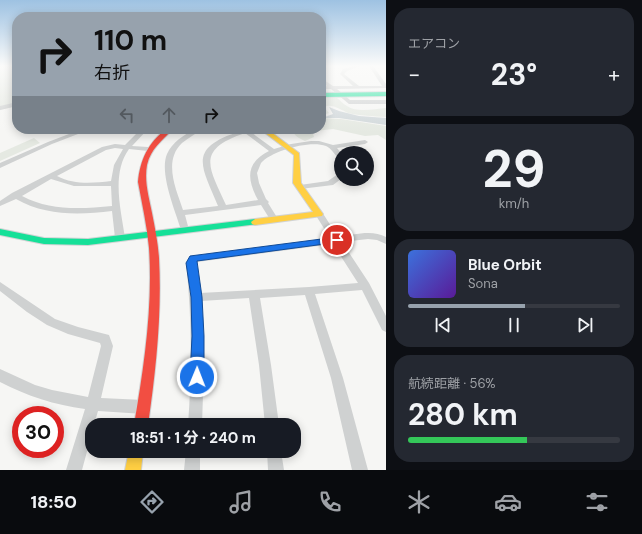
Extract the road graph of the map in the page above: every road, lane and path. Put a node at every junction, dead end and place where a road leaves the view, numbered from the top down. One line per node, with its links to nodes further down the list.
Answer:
1 (332, 88): 4 (street)
2 (376, 88): 3 (street)
3 (386, 89): 4 (street)
4 (339, 94): 5 (street); 6 (street)
5 (326, 95)
6 (386, 102)
7 (12, 105): 8 (street)
8 (0, 108)
9 (74, 134): 23 (street)
10 (140, 134): 17 (street)
11 (164, 134): 20 (street)
12 (191, 134): 33 (street)
13 (235, 134): 32 (street)
14 (250, 134): 22 (street)
15 (270, 134): 18 (street)
16 (366, 142): 19 (street)
17 (126, 147): 20 (street); 24 (street); 26 (street)
18 (289, 147): 19 (street); 22 (street); 27 (street)
19 (332, 147): 21 (street)
20 (148, 149): 38 (street)
21 (334, 149)
22 (273, 151): 29 (street)
23 (0, 166)
24 (50, 176): 26 (street); 28 (street)
25 (334, 180): 27 (street)
26 (116, 183): 31 (street)
27 (300, 187): 34 (street)
28 (15, 195): 30 (street); 31 (street)
29 (265, 202): 32 (street); 35 (street)
30 (0, 204)
31 (117, 208): 39 (street)
32 (223, 208): 33 (street)
33 (180, 213): 36 (street)
34 (319, 214): 35 (street); 40 (street)
35 (274, 219): 36 (street)
36 (184, 230): 38 (street)
37 (0, 232): 39 (street)
38 (151, 235): 39 (street); 50 (street)
39 (120, 238)
40 (337, 240): 41 (street); 43 (street); 46 (street)
41 (386, 241)
42 (0, 286): 49 (street)
43 (365, 286): 44 (street); 47 (street)
44 (309, 291): 45 (street); 61 (street)
45 (254, 294): 46 (street); 53 (street)
46 (196, 297): 52 (street)
47 (386, 327)
48 (0, 375): 49 (street)
49 (93, 405): 50 (street); 57 (street)
50 (144, 408): 51 (street)
51 (142, 418)
52 (195, 418)
53 (271, 418)
54 (135, 458): 58 (street)
55 (193, 458): 59 (street)
56 (275, 458): 60 (street)
57 (74, 470)
58 (133, 470)
59 (192, 470)
60 (276, 470)
61 (360, 470)

